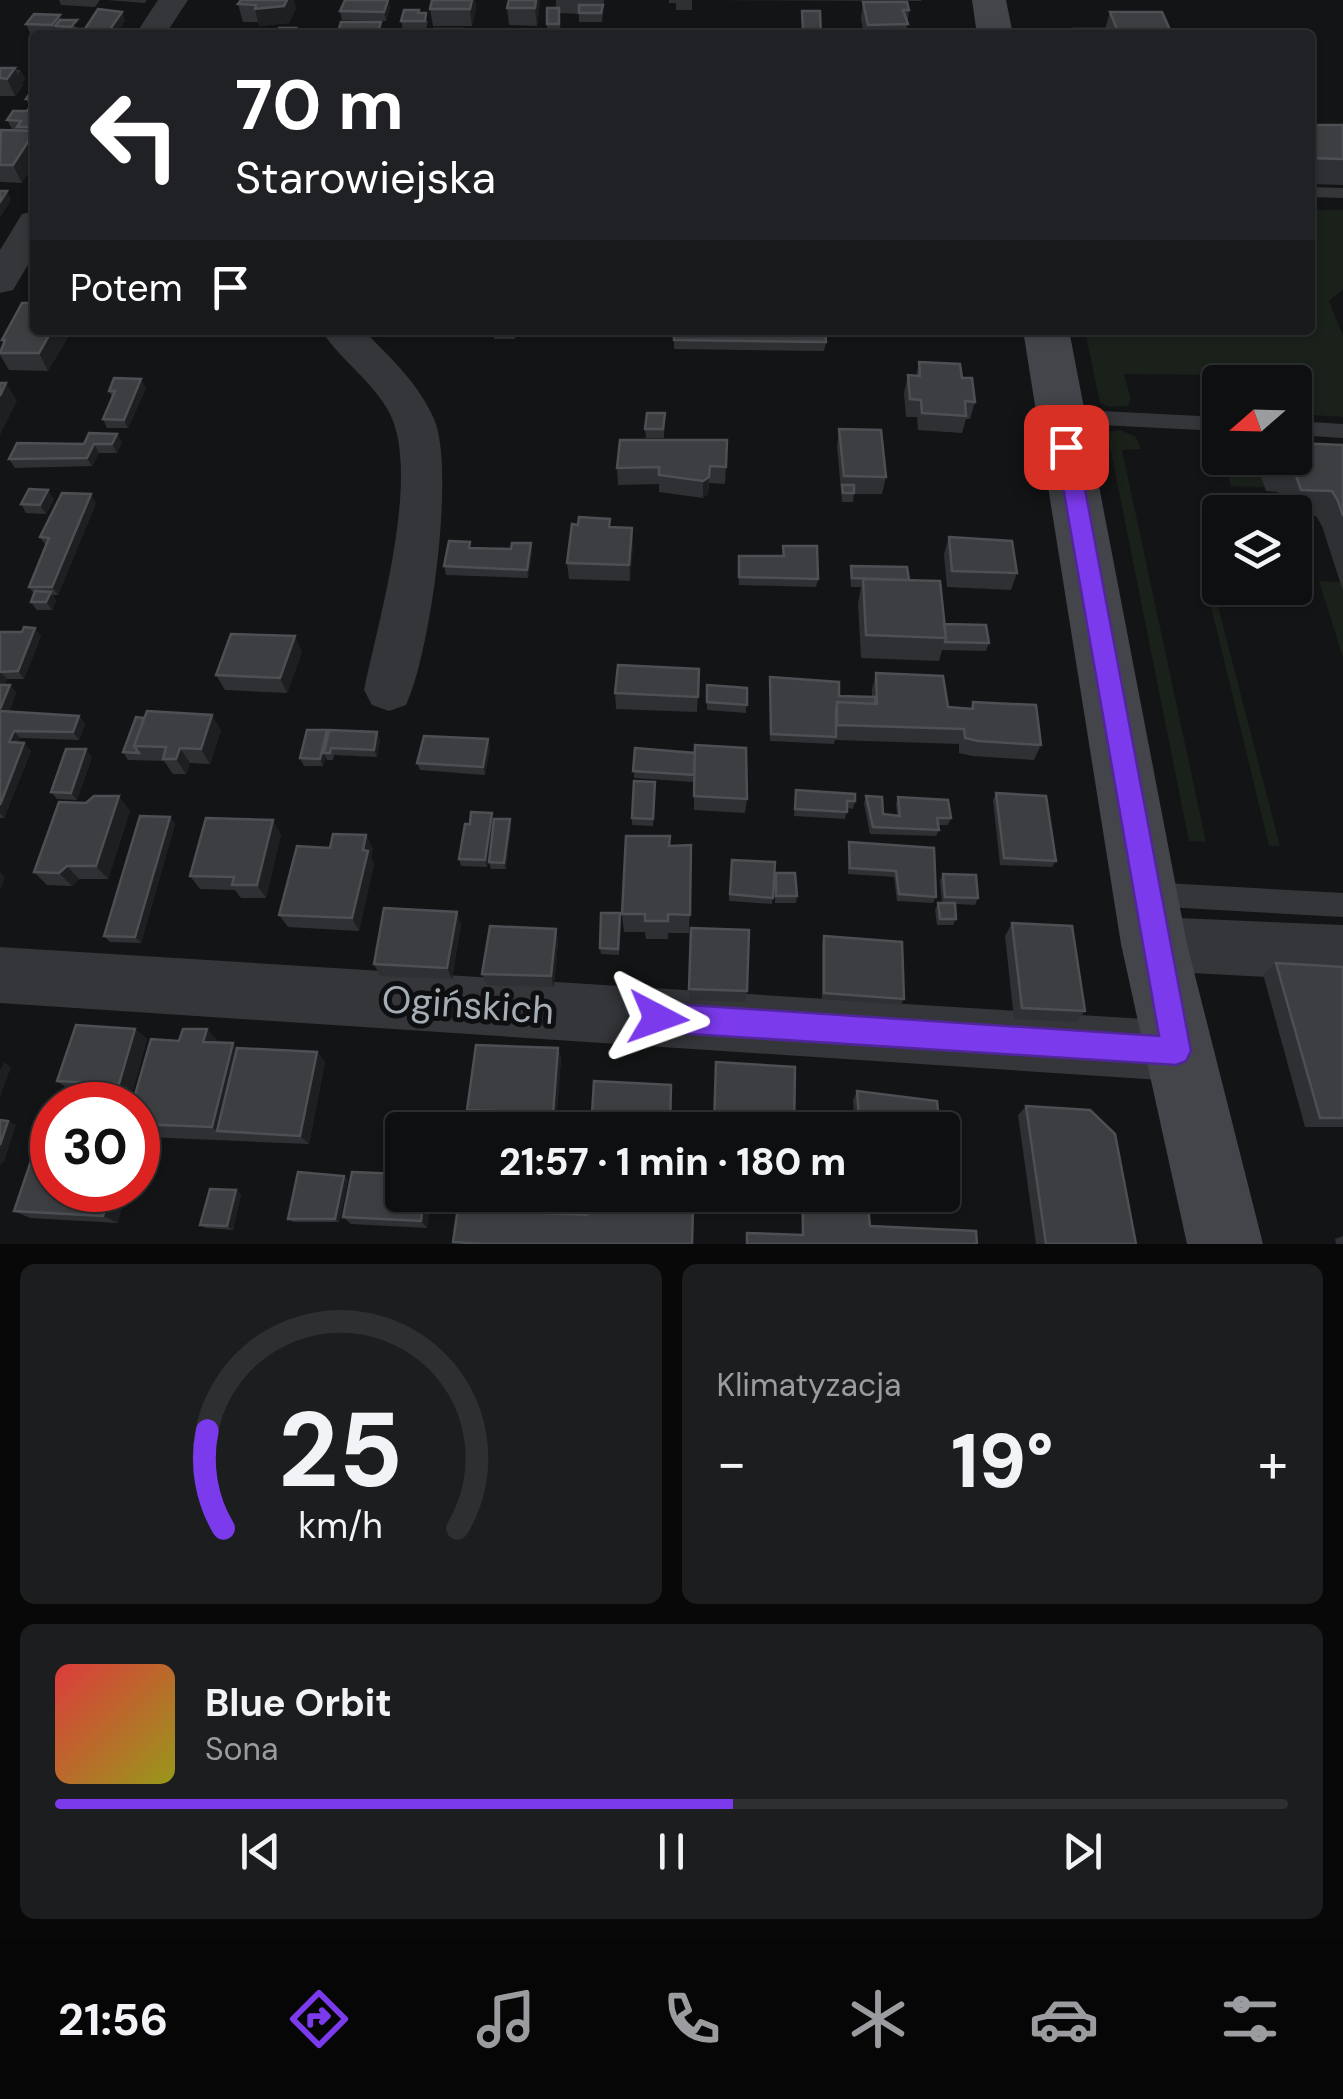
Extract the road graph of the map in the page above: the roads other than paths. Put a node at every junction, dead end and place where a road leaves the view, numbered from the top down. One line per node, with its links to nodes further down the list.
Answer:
1 (172, 0): 3 (street)
2 (989, 0): 4 (main road)
3 (153, 30)
4 (994, 30)
5 (1315, 192): 6 (lane)
6 (1343, 193)
7 (30, 230): 8 (street)
8 (0, 281)
9 (346, 335): 15 (street)
10 (1047, 335): 11 (main road)
11 (1061, 416): 12 (lane); 17 (main road)
12 (1202, 423)
13 (1312, 429): 14 (lane)
14 (1343, 430)
15 (389, 690)
16 (1343, 905): 17 (lane)
17 (1149, 919): 18 (street); 20 (main road)
18 (1343, 952)
19 (0, 975): 20 (street, Ogińskich)
20 (1176, 1051): 21 (main road)
21 (1225, 1244)

